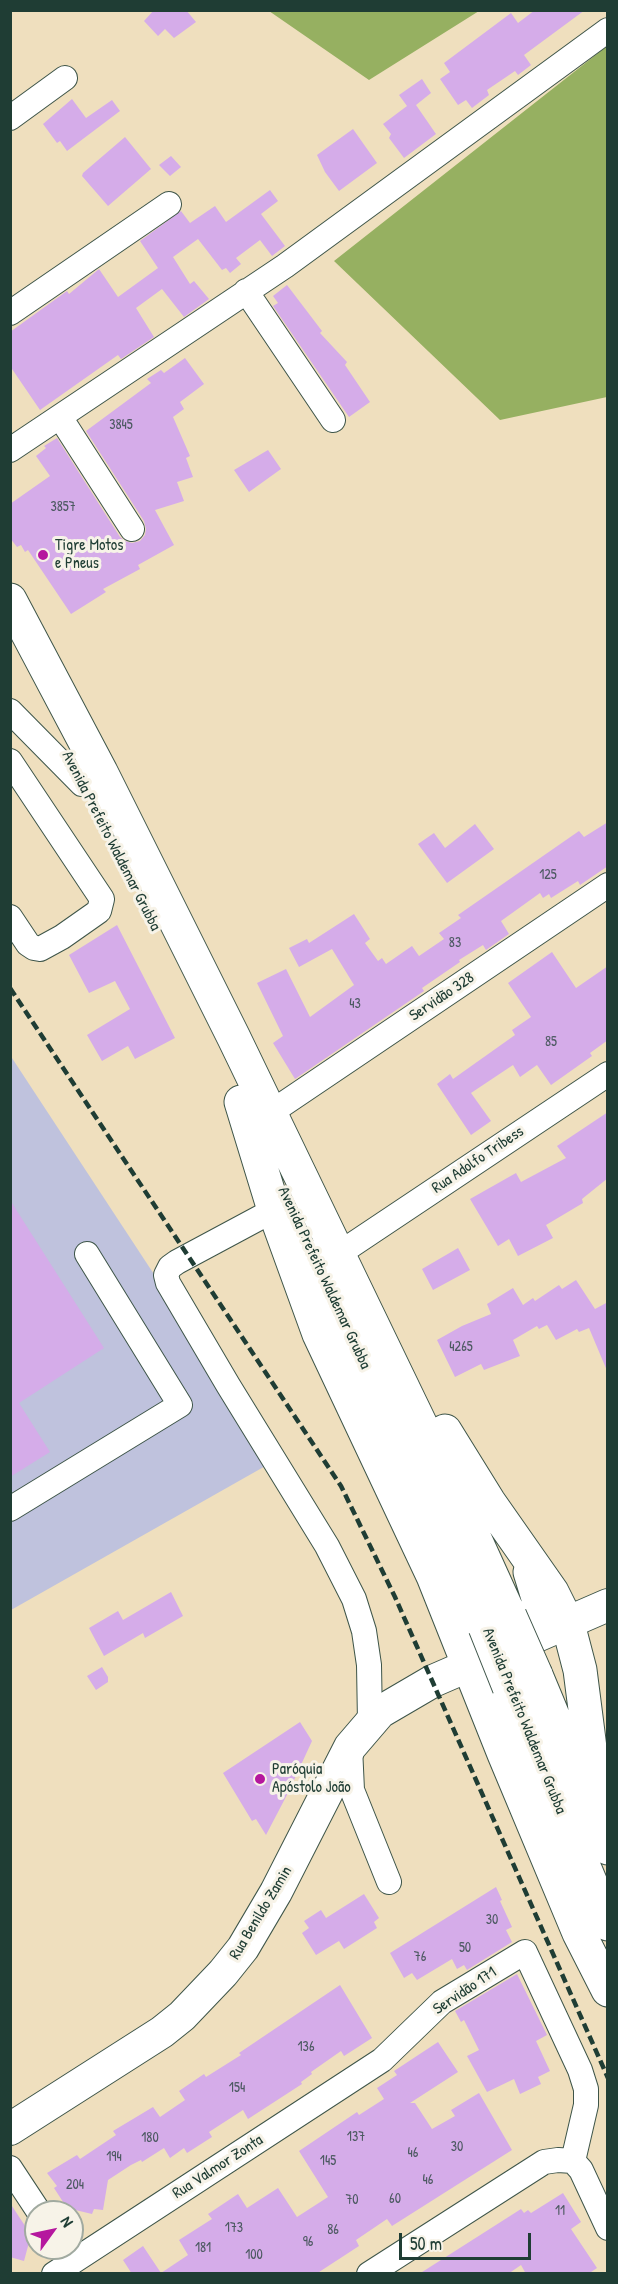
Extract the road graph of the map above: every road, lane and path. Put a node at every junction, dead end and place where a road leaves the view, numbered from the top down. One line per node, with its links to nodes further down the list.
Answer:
1 (608, 30): 5 (street)
2 (65, 78): 3 (street)
3 (10, 118)
4 (169, 204): 6 (street)
5 (246, 291): 7 (street); 8 (street)
6 (10, 313)
7 (60, 417): 9 (street); 10 (street)
8 (333, 420)
9 (10, 450)
10 (132, 529)
11 (10, 600): 18 (highway, Avenida Prefeito Waldemar Grubba)
12 (10, 646): 15 (highway, Avenida Prefeito Waldemar Grubba)
13 (10, 711): 15 (street)
14 (10, 761): 17 (street)
15 (82, 784): 20 (highway, Avenida Prefeito Waldemar Grubba)
16 (608, 885): 21 (street, Servidão 328)
17 (10, 917)
18 (234, 1038): 21 (highway); 29 (highway, Avenida Prefeito Waldemar Grubba)
19 (608, 1074): 23 (street, Rua Adolfo Tribess)
20 (241, 1102): 22 (highway); 29 (highway, Avenida Prefeito Waldemar Grubba)
21 (276, 1109): 23 (highway)
22 (274, 1210): 29 (highway); 31 (street)
23 (349, 1247): 26 (highway)
24 (87, 1254): 25 (street)
25 (10, 1509)
26 (516, 1540): 28 (highway); 29 (highway)
27 (608, 1605): 28 (main road, Rua Benildo Zamin)
28 (568, 1624): 29 (main road, Rua Benildo Zamin); 33 (highway)
29 (481, 1636): 30 (highway, Avenida Prefeito Waldemar Grubba, bridge); 31 (main road, Rua Benildo Zamin); 37 (highway)
30 (523, 1681): 34 (highway, Avenida Prefeito Waldemar Grubba); 36 (highway, Avenida Prefeito Waldemar Grubba)
31 (370, 1722): 32 (main road, Rua Benildo Zamin)
32 (350, 1747): 35 (street); 39 (main road, Rua Benildo Zamin)
33 (608, 1797)
34 (608, 1848)
35 (389, 1882)
36 (608, 1924)
37 (608, 1990)
38 (382, 2060): 40 (street, Servidão 171); 44 (street, Rua Valmor Zonta)
39 (10, 2129)
40 (573, 2161): 43 (street); 45 (street)
41 (10, 2168): 42 (street)
42 (31, 2200)
43 (608, 2228)
44 (66, 2264)
45 (369, 2274)

